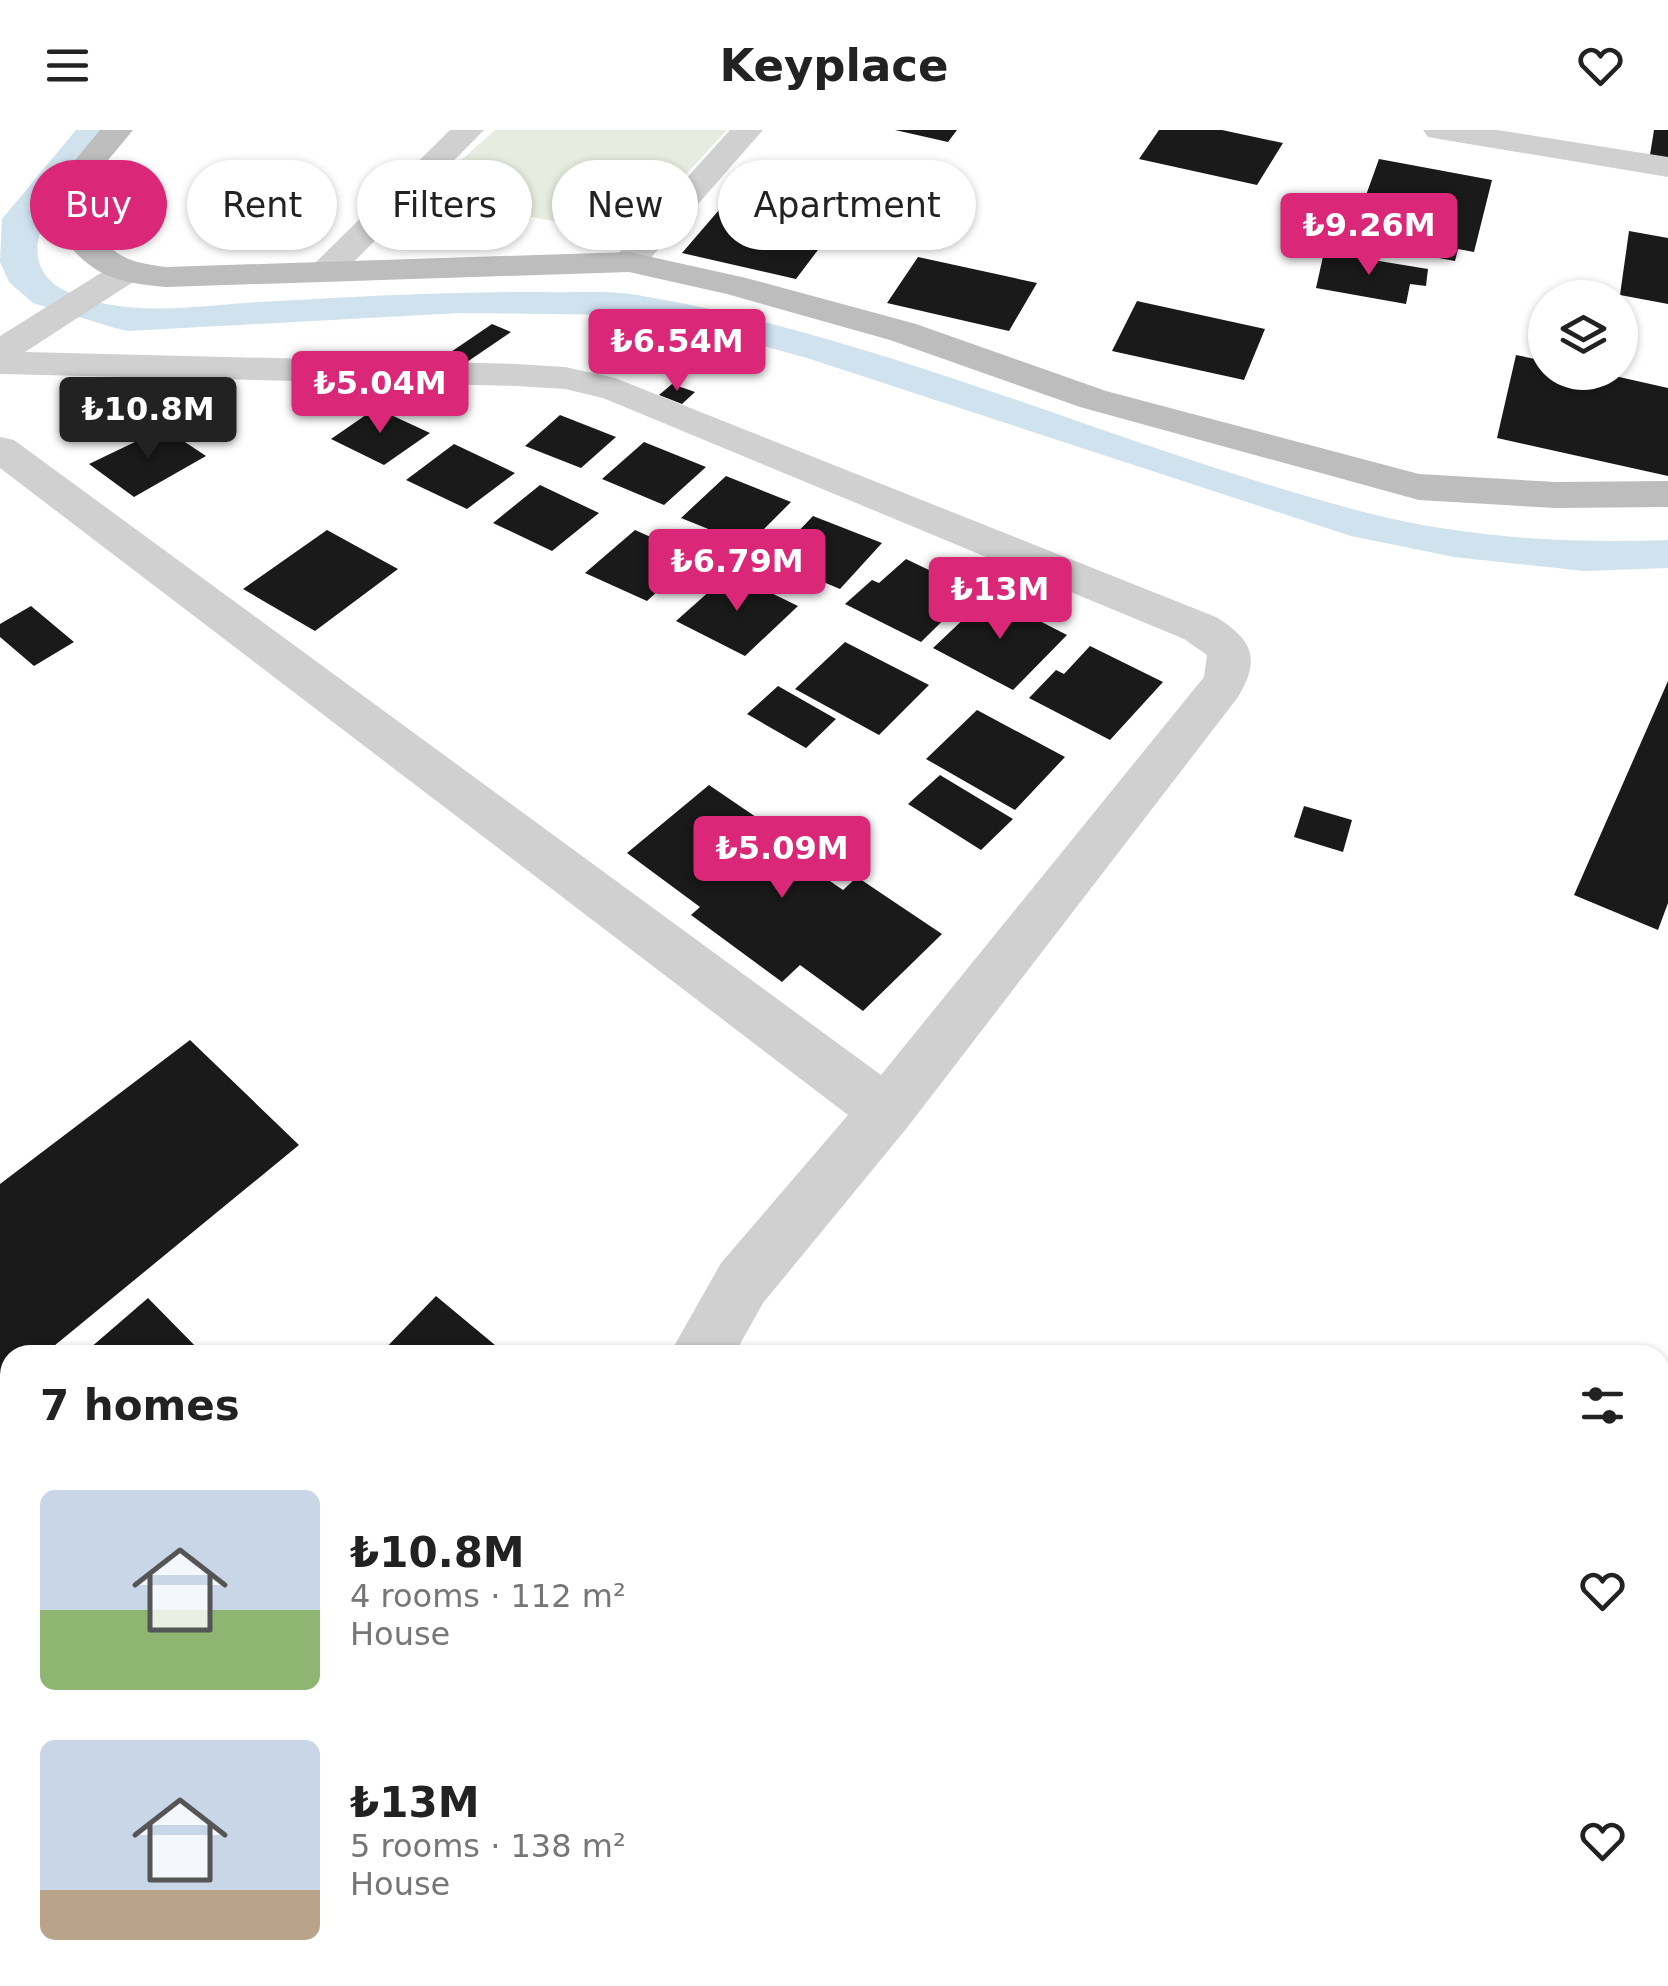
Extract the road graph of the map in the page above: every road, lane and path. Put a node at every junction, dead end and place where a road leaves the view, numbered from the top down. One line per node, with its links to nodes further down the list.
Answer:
1 (117, 130): 8 (street)
2 (468, 130): 7 (street)
3 (747, 130): 6 (street)
4 (1439, 130): 5 (street)
5 (1668, 167)
6 (629, 262): 7 (street); 12 (street)
7 (328, 270): 8 (street)
8 (112, 280): 9 (street)
9 (0, 352)
10 (0, 363): 13 (street)
11 (0, 449): 13 (street)
12 (1668, 494)
13 (886, 1111): 14 (street)
14 (706, 1345)

